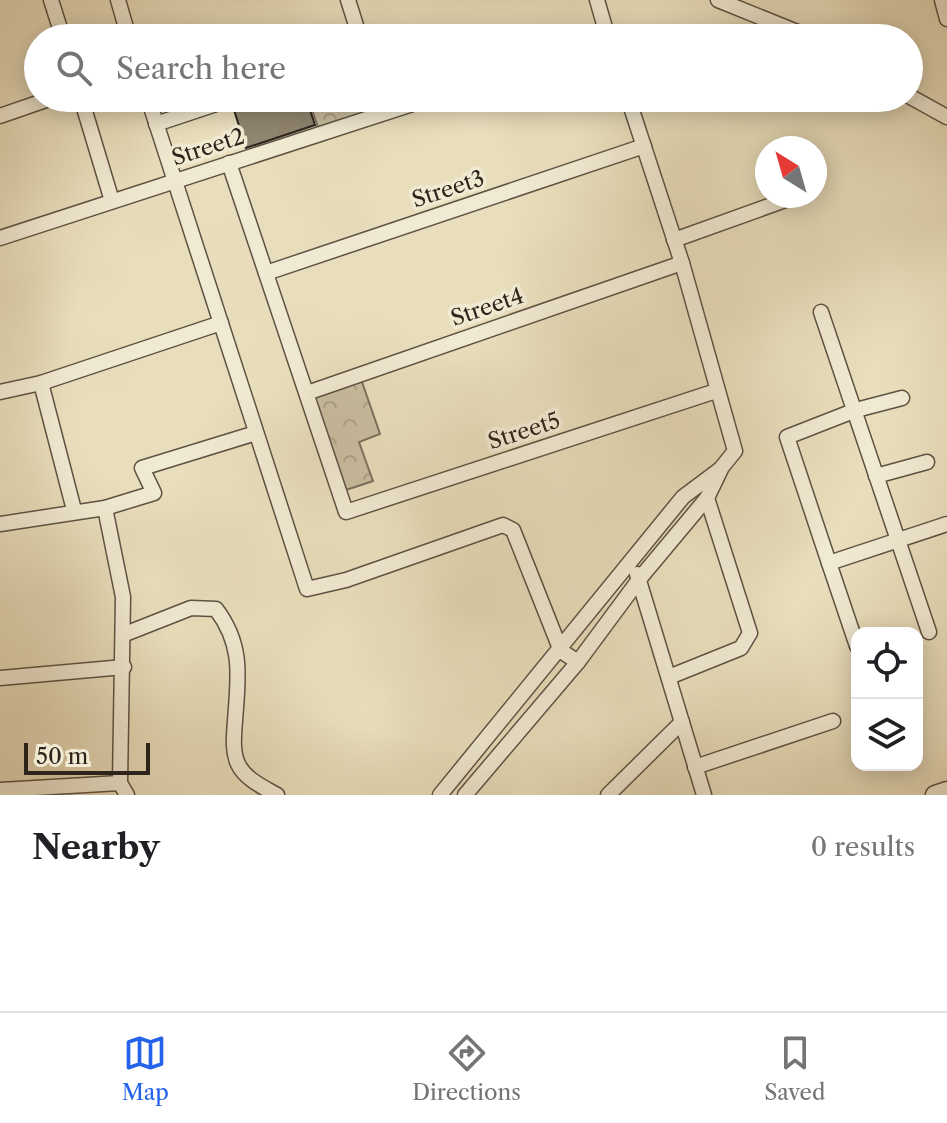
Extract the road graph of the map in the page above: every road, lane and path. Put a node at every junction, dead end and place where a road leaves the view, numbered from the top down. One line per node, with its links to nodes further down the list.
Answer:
1 (51, 0): 8 (street)
2 (118, 0): 9 (street)
3 (348, 0): 10 (street)
4 (597, 0): 11 (street)
5 (718, 0): 12 (street)
6 (942, 0): 7 (street)
7 (947, 19)
8 (59, 24)
9 (125, 24)
10 (356, 24)
11 (604, 24)
12 (777, 24)
13 (923, 104): 22 (street)
14 (24, 108): 21 (street)
15 (85, 112): 27 (street)
16 (152, 112): 23 (street)
17 (192, 112): 23 (street)
18 (388, 112): 20 (street, Street2)
19 (633, 112): 24 (street)
20 (382, 114): 25 (street, Street2)
21 (0, 116)
22 (947, 117)
23 (156, 124): 26 (street)
24 (644, 146): 30 (street); 32 (street, Street3)
25 (229, 163): 26 (street, Street2); 32 (street)
26 (174, 181): 27 (street, Street2); 34 (street)
27 (112, 201): 29 (street, Street2)
28 (763, 208): 30 (street)
29 (0, 238)
30 (674, 240): 31 (street)
31 (682, 263): 36 (street); 38 (street, Street4)
32 (266, 273): 38 (street)
33 (821, 312): 40 (street)
34 (221, 323): 35 (street); 41 (street)
35 (41, 383): 37 (street); 47 (street)
36 (716, 391): 38 (street, Street5); 43 (street)
37 (0, 392)
38 (307, 393)
39 (902, 398): 40 (street)
40 (856, 410): 44 (street); 51 (street)
41 (256, 433): 46 (street); 57 (street)
42 (927, 462): 44 (street)
43 (722, 467): 45 (street); 52 (street)
44 (876, 476): 50 (street)
45 (707, 498): 53 (street); 60 (street)
46 (105, 508): 47 (street); 56 (street)
47 (74, 510): 48 (street)
48 (0, 524)
49 (947, 524): 50 (street)
50 (896, 541): 51 (street); 55 (street)
51 (829, 563): 54 (street)
52 (627, 566): 53 (street); 57 (street)
53 (641, 577): 58 (street); 60 (street)
54 (851, 628)
55 (929, 632)
56 (125, 634): 59 (street); 68 (street)
57 (561, 651): 58 (street); 69 (street)
58 (578, 662): 70 (street)
59 (124, 667): 61 (street); 65 (street)
60 (669, 677): 63 (street)
61 (0, 678)
62 (833, 721): 64 (street)
63 (682, 722): 64 (street); 71 (street)
64 (695, 767): 72 (street)
65 (124, 789): 66 (street)
66 (0, 790)
67 (947, 791): 73 (street)
68 (277, 795)
69 (440, 795)
70 (465, 795)
71 (608, 795)
72 (704, 795)
73 (935, 795)

